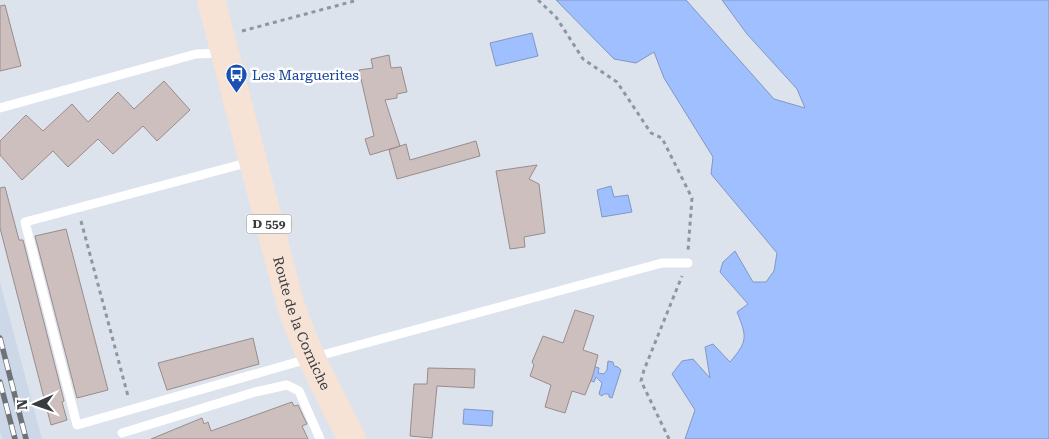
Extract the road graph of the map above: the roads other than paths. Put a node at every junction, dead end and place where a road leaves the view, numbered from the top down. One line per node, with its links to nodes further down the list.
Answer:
1 (211, 0): 2 (main road, Route de la Corniche / D 559)
2 (223, 45): 3 (lane); 4 (main road, Route de la Corniche / D 559)
3 (0, 108)
4 (253, 161): 6 (main road, Route de la Corniche / D 559); 6 (lane)
5 (688, 263): 6 (lane)
6 (311, 358): 9 (main road, Route de la Corniche / D 559)
7 (122, 434): 8 (lane)
8 (320, 439)
9 (352, 439)

